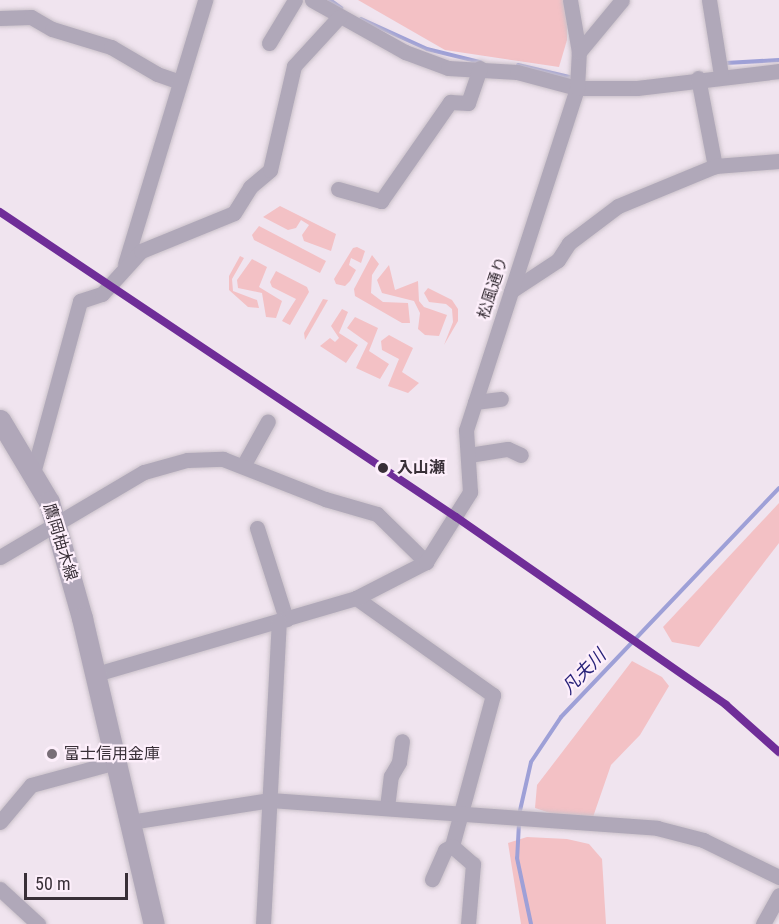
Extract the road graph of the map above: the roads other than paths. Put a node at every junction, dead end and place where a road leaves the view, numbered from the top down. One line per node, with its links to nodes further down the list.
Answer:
1 (205, 0): 15 (street)
2 (295, 0): 9 (street)
3 (312, 0): 7 (street)
4 (570, 0): 10 (street)
5 (622, 0): 10 (street, 松風通り)
6 (709, 0): 13 (street)
7 (339, 17): 11 (street); 20 (street)
8 (0, 18): 15 (street)
9 (269, 44)
10 (580, 60): 16 (street, 松風通り)
11 (480, 68): 16 (street); 19 (street)
12 (779, 71): 13 (street)
13 (721, 75): 14 (street)
14 (698, 78): 16 (street); 18 (street)
15 (180, 82): 20 (street)
16 (578, 86): 21 (street, 松風通り)
17 (779, 161): 18 (street)
18 (715, 166): 21 (street)
19 (338, 189)
20 (124, 266): 29 (street)
21 (511, 291): 23 (street, 松風通り)
22 (501, 399): 23 (street)
23 (475, 402): 26 (street, 松風通り)
24 (0, 420): 29 (main road, 鷹岡柚木線)
25 (268, 421): 28 (street)
26 (469, 455): 27 (street); 33 (street, 松風通り)
27 (521, 455)
28 (243, 466): 30 (street); 33 (street)
29 (33, 473): 30 (main road, 鷹岡柚木線)
30 (56, 526): 32 (street); 36 (main road, 鷹岡柚木線)
31 (257, 528): 35 (street)
32 (0, 557)
33 (426, 562): 34 (street)
34 (356, 598): 35 (street); 41 (street)
35 (282, 620): 36 (street); 39 (street)
36 (96, 674): 38 (main road, 鷹岡柚木線)
37 (402, 741): 40 (street)
38 (116, 762): 42 (street); 43 (main road, 鷹岡柚木線)
39 (270, 800): 40 (street); 43 (street); 51 (street)
40 (387, 807): 41 (street)
41 (460, 813): 44 (street); 45 (street)
42 (0, 822)
43 (130, 822): 50 (main road, 鷹岡柚木線)
44 (452, 846): 46 (street); 52 (street)
45 (779, 877)
46 (432, 879)
47 (0, 889): 49 (street)
48 (779, 895): 53 (street)
49 (38, 924)
50 (154, 924)
51 (263, 924)
52 (468, 924)
53 (763, 924)

